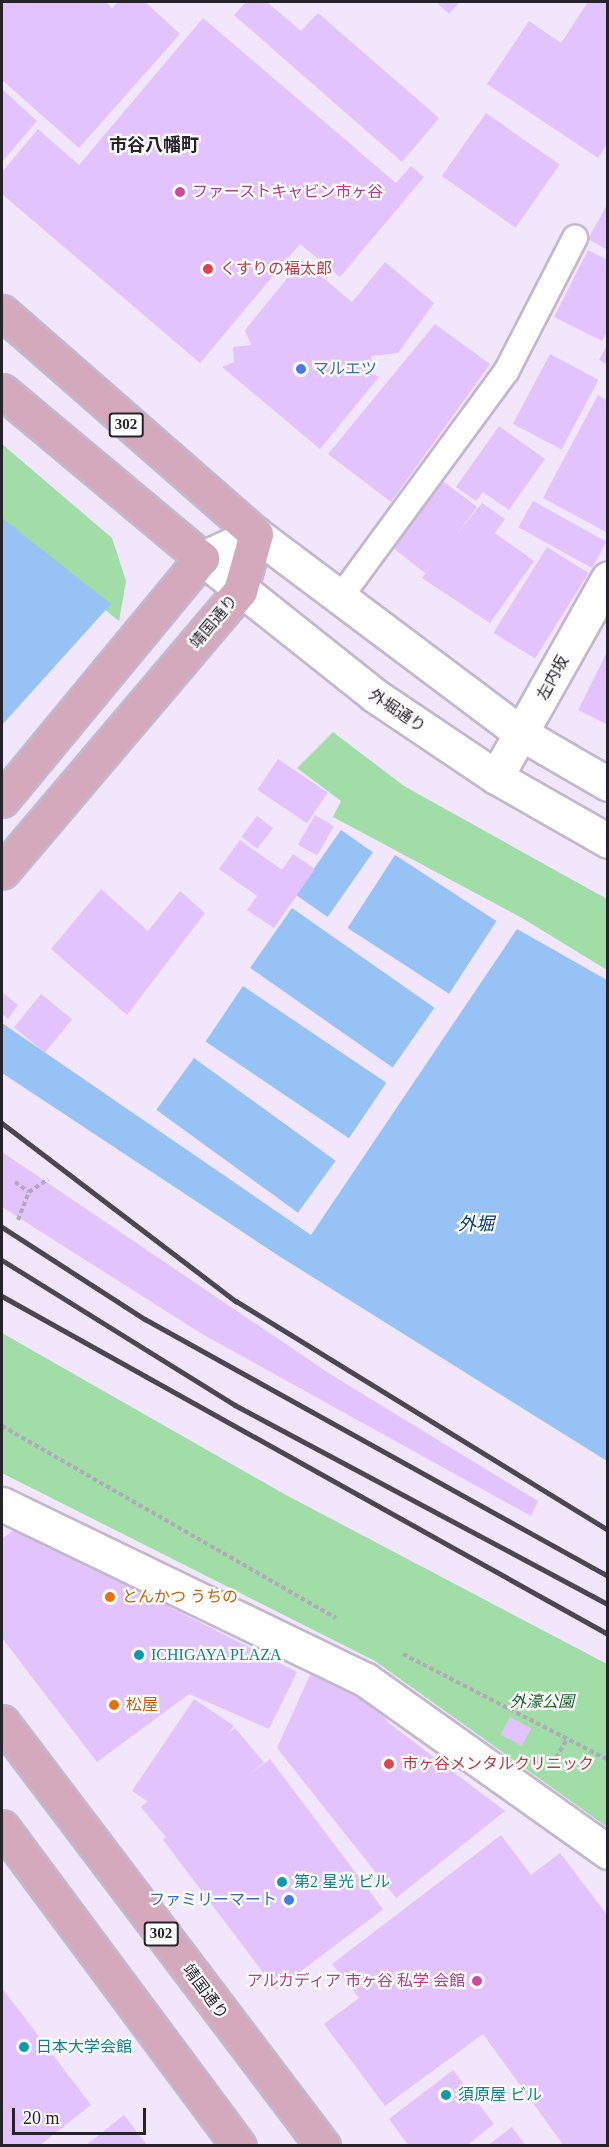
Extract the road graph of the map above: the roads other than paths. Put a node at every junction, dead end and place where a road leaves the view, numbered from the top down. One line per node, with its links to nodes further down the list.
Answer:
1 (575, 238): 8 (lane)
2 (2, 312): 4 (main road, 302)
3 (2, 391): 5 (main road)
4 (256, 534): 5 (main road); 7 (main road, 靖国通り); 8 (main road)
5 (202, 558): 7 (main road, 外堀通り); 12 (main road)
6 (608, 578): 9 (main road, 左内坂)
7 (240, 591): 10 (main road, 外堀通り); 14 (main road, 靖国通り)
8 (339, 599): 9 (main road)
9 (522, 734): 10 (main road, 左内坂); 11 (main road)
10 (496, 777): 13 (main road, 外堀通り)
11 (608, 784)
12 (2, 800)
13 (608, 841)
14 (2, 872)
15 (2, 1504): 18 (main road)
16 (2, 1722): 20 (main road, 靖国通り / 302)
17 (2, 1827): 19 (main road)
18 (608, 1852)
19 (240, 2145)
20 (323, 2145)

